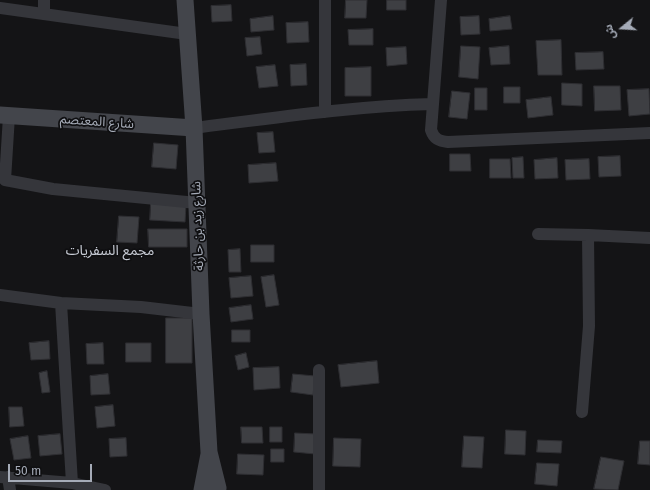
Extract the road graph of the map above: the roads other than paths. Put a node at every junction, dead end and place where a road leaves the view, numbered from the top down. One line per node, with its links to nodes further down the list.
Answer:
1 (44, 0): 6 (street)
2 (185, 0): 7 (street, شارع زيد بن حارثة)
3 (325, 0): 9 (street)
4 (441, 0): 8 (street)
5 (0, 8): 6 (street)
6 (44, 14): 7 (street)
7 (187, 34): 11 (street, شارع زيد بن حارثة)
8 (433, 104): 9 (street); 12 (street)
9 (325, 112): 11 (street)
10 (4, 116): 11 (street, شارع المعتصم); 13 (street)
11 (194, 128): 14 (street, شارع زيد بن حارثة)
12 (650, 133)
13 (3, 180): 14 (street)
14 (196, 203): 20 (street, شارع زيد بن حارثة)
15 (538, 234): 16 (street)
16 (588, 235): 17 (street); 22 (street)
17 (650, 238)
18 (0, 295): 19 (street)
19 (60, 302): 20 (street); 24 (street)
20 (201, 314): 27 (street, شارع زيد بن حارثة)
21 (319, 370): 28 (street)
22 (582, 412)
23 (4, 477): 24 (street); 25 (street)
24 (72, 483): 26 (street)
25 (10, 490)
26 (106, 490)
27 (214, 490)
28 (318, 490)

